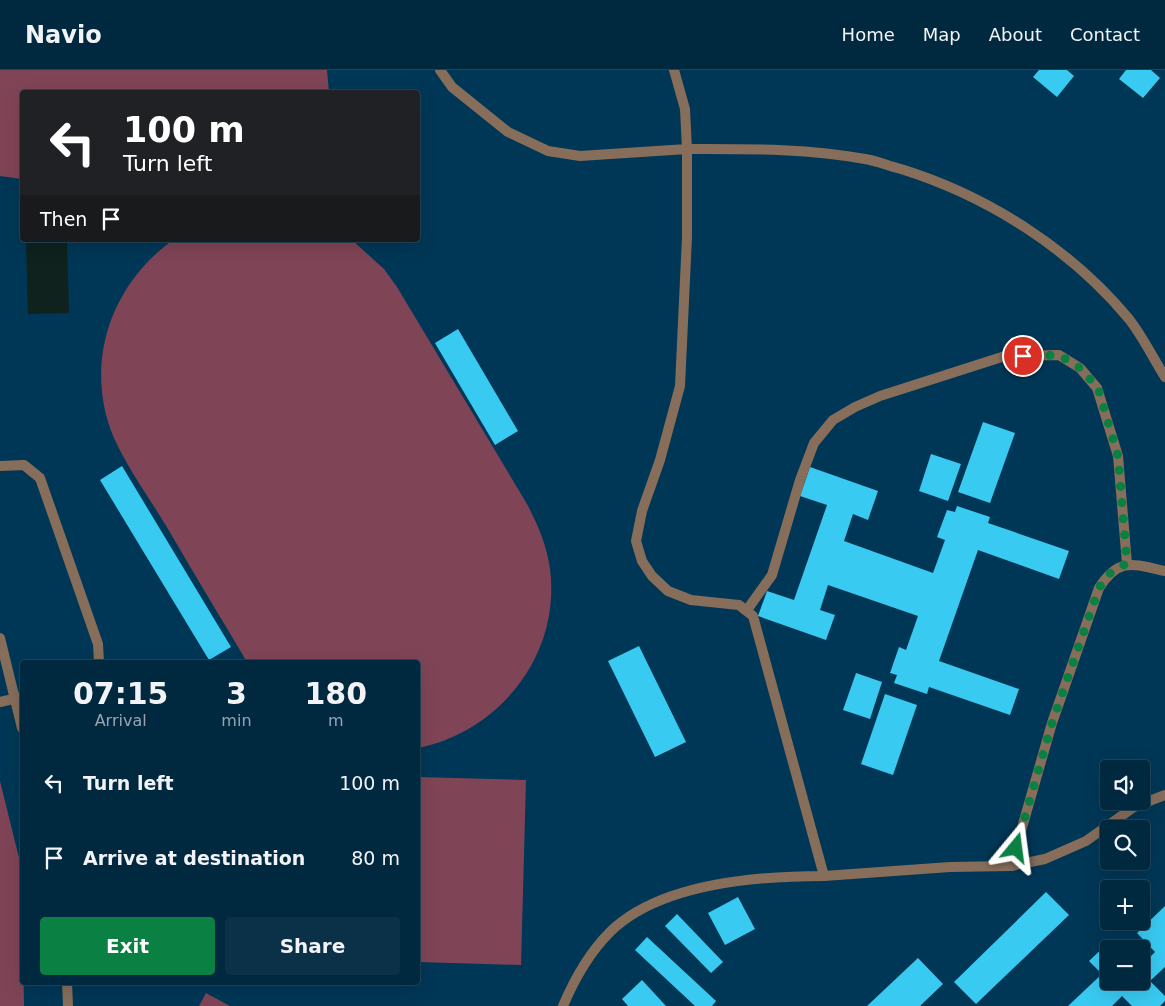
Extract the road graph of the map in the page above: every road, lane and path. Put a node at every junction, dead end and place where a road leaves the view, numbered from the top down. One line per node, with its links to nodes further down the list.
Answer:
1 (440, 70): 3 (street)
2 (674, 70): 3 (street)
3 (687, 149): 4 (street); 8 (street)
4 (1165, 377)
5 (0, 466): 10 (street)
6 (1127, 564): 7 (street); 8 (street); 14 (street)
7 (1165, 571)
8 (748, 610): 15 (street)
9 (0, 638): 11 (street)
10 (99, 660)
11 (19, 698): 12 (street)
12 (0, 702)
13 (1165, 795): 14 (street)
14 (1011, 866): 15 (street)
15 (824, 876): 18 (street)
16 (66, 985): 17 (street)
17 (68, 1006)
18 (563, 1006)

